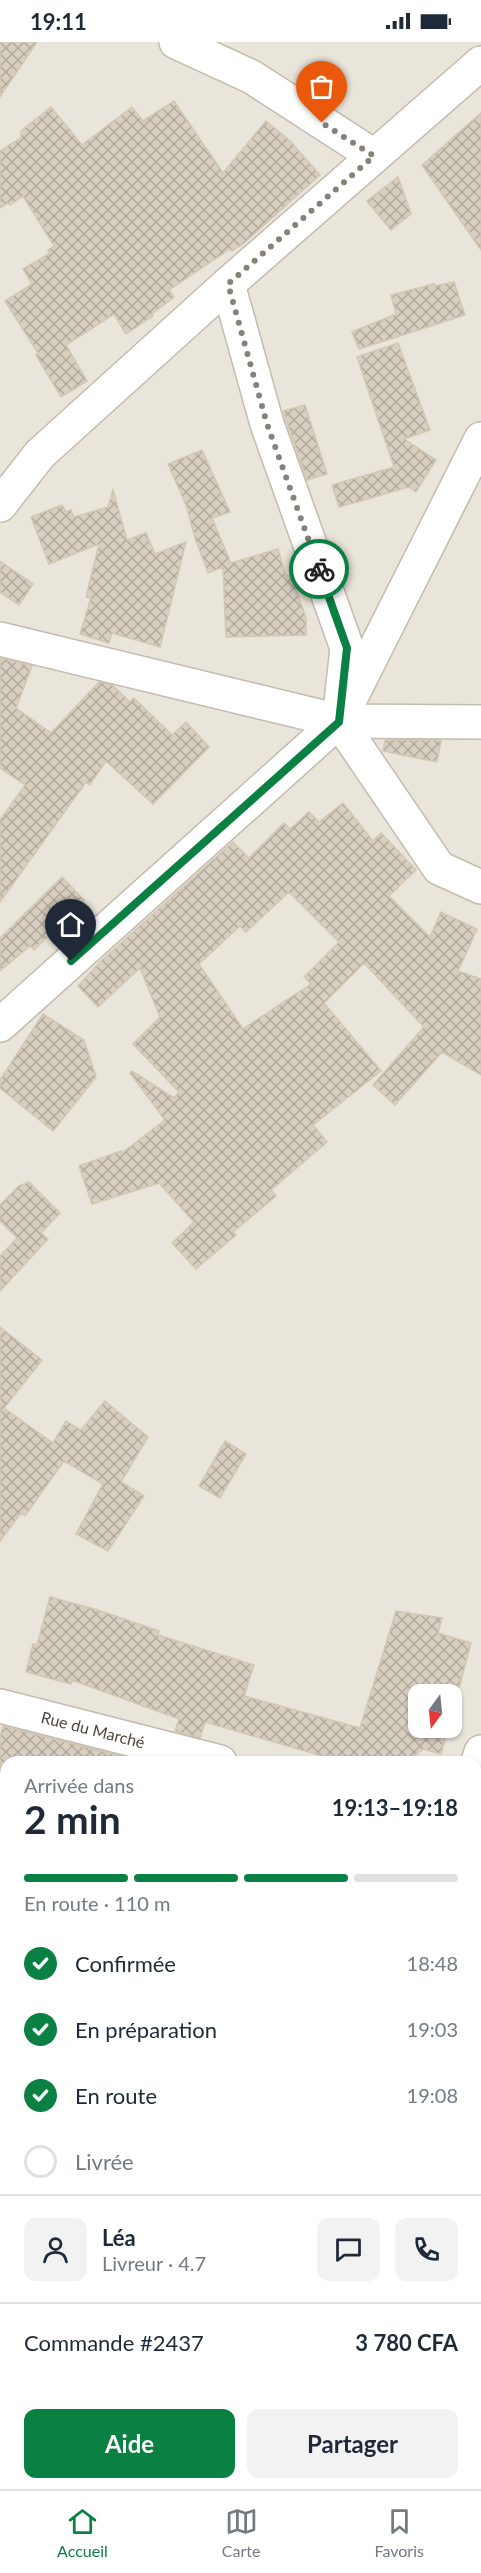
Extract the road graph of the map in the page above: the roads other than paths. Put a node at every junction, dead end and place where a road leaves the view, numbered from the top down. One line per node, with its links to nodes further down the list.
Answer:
1 (176, 42): 3 (street)
2 (481, 63): 3 (street)
3 (374, 156): 4 (street)
4 (228, 284): 6 (street); 8 (street)
5 (481, 439): 8 (street)
6 (0, 505)
7 (0, 639): 8 (street)
8 (339, 722): 9 (street); 10 (street); 11 (street)
9 (481, 722)
10 (481, 887)
11 (0, 1025)
12 (0, 1706): 13 (street, Rue du Marché)
13 (196, 1756)

